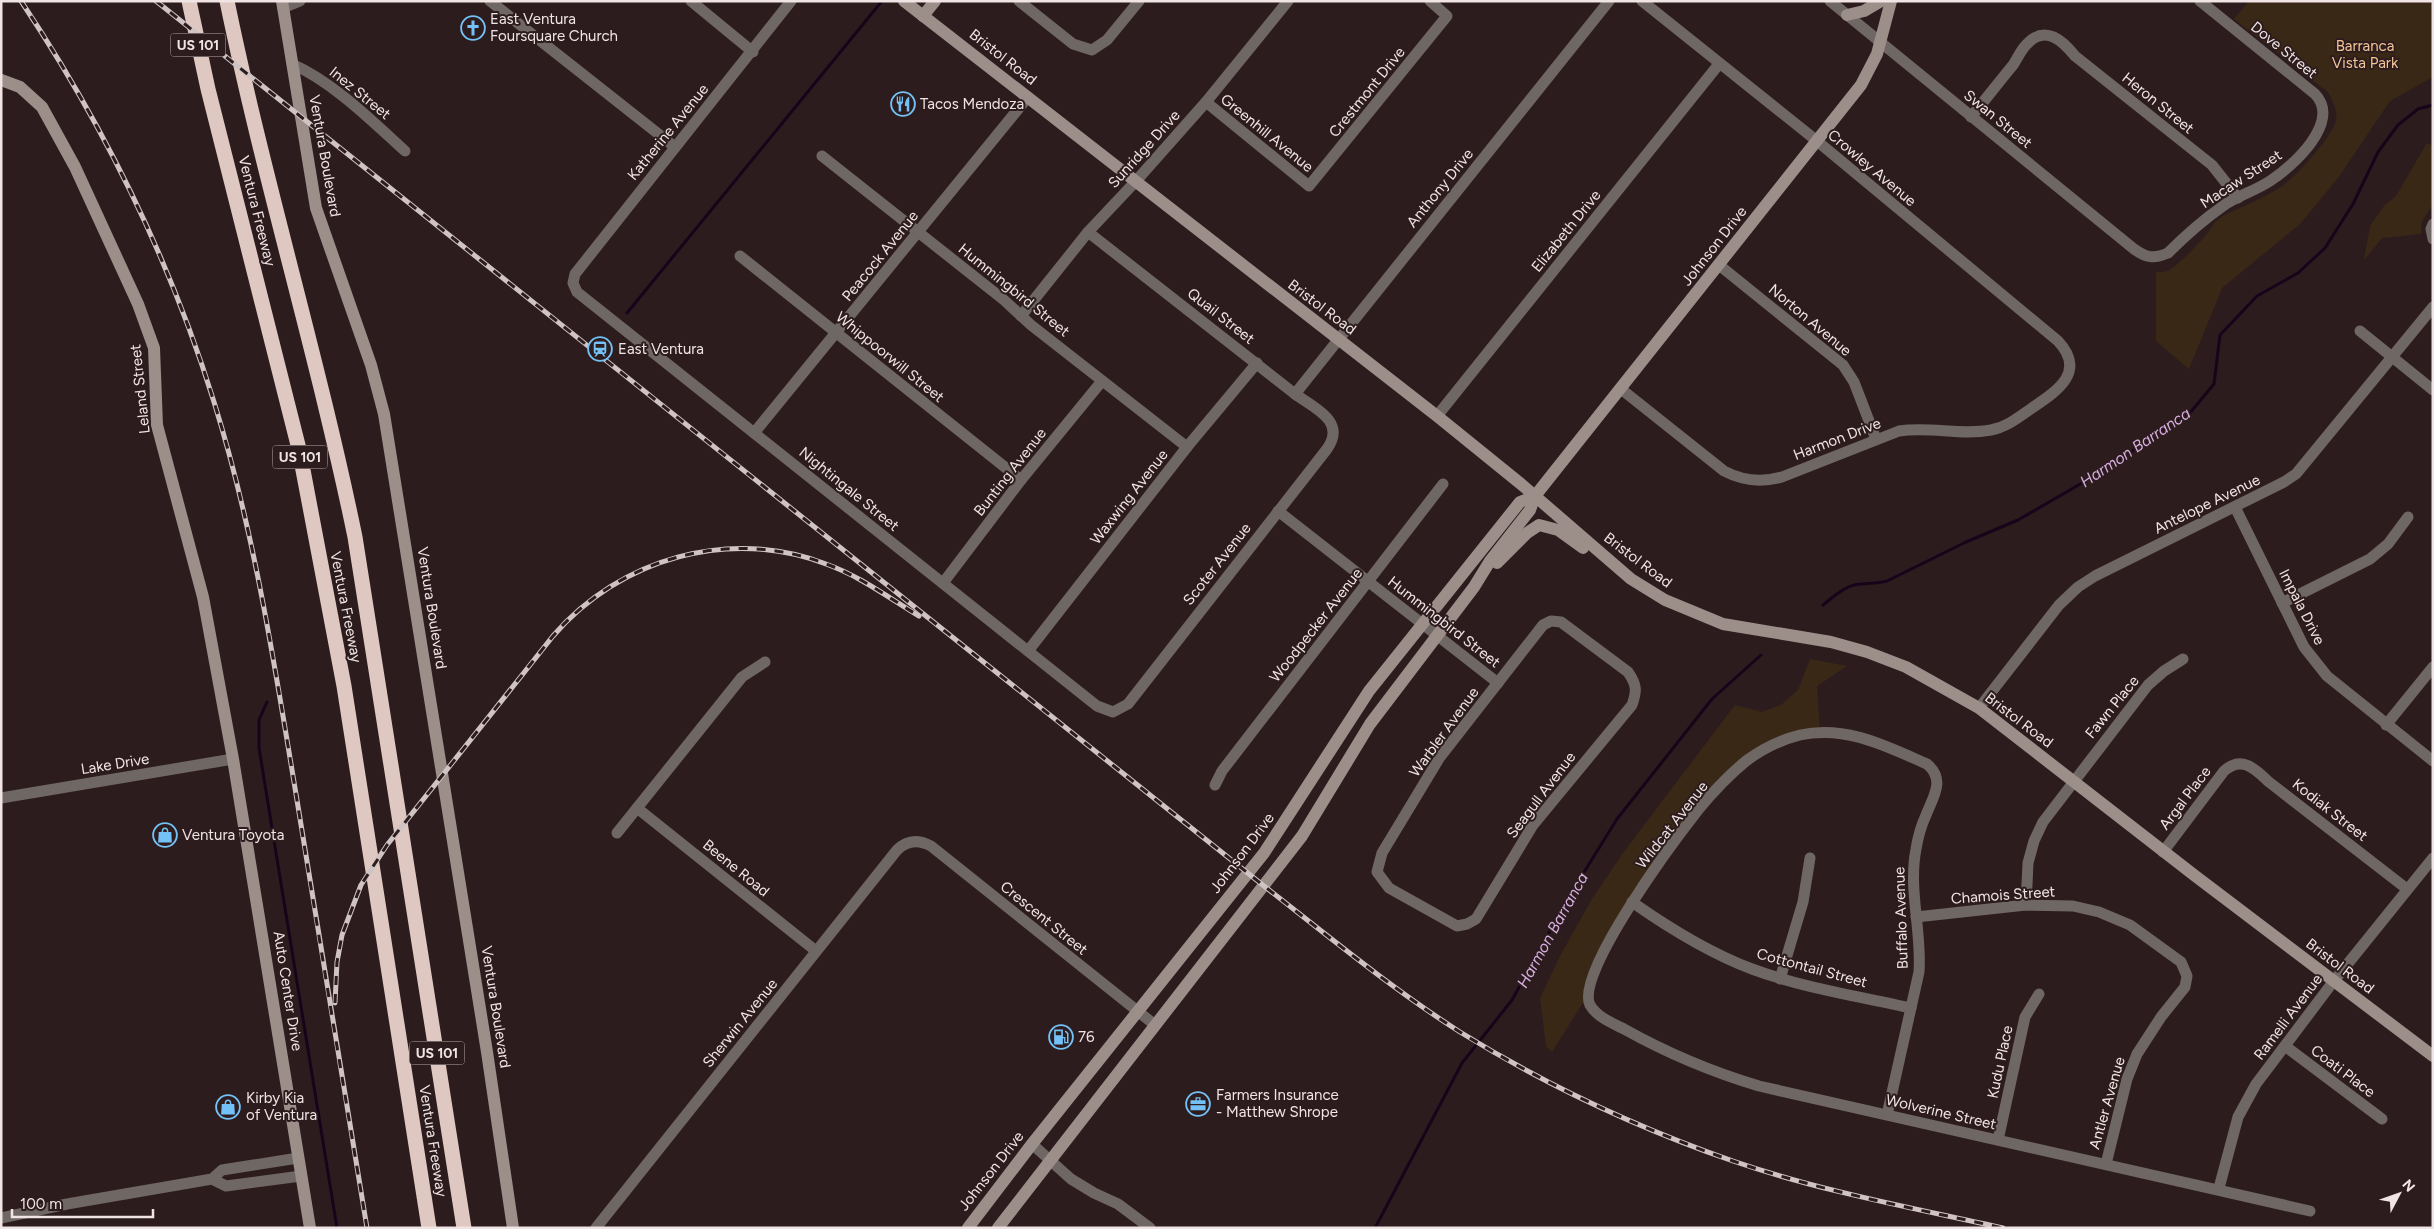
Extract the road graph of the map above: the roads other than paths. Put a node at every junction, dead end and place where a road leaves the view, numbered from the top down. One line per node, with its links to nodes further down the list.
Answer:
1 (189, 1): 125 (highway, Ventura Freeway / US 101)
2 (226, 1): 126 (highway, Ventura Freeway / US 101)
3 (300, 1): 19 (street)
4 (691, 1): 23 (street)
5 (791, 1): 23 (street, Katherine Avenue)
6 (904, 1): 21 (street, Bristol Road)
7 (935, 1): 21 (street)
8 (1019, 1): 9 (street)
9 (1139, 1)
10 (1288, 1): 28 (street, Sunridge Drive)
11 (1430, 1): 36 (street, Crestmont Drive)
12 (1609, 1): 48 (street, Anthony Drive)
13 (1642, 1): 25 (street, Crowley Avenue)
14 (1830, 1): 20 (street, Swan Street)
15 (1881, 1): 20 (street)
16 (1891, 1): 22 (street, Johnson Drive)
17 (2200, 1): 29 (street, Dove Street)
18 (494, 2): 32 (street)
19 (282, 4): 24 (street, Ventura Boulevard)
20 (1847, 15): 22 (street, Swan Street)
21 (923, 16): 27 (street, Bristol Road)
22 (1881, 42): 30 (street, Swan Street); 31 (street, Johnson Drive)
23 (753, 52): 32 (street, Katherine Avenue)
24 (292, 64): 33 (street, Inez Street); 127 (street, Ventura Boulevard)
25 (1720, 64): 31 (street, Crowley Avenue); 56 (street, Elizabeth Drive)
26 (4, 80): 83 (street, Leland Street)
27 (1028, 97): 35 (street, Bristol Road); 38 (street, Peacock Avenue)
28 (1206, 102): 35 (street, Sunridge Drive); 36 (street, Greenhill Avenue)
29 (2324, 105): 37 (street, Macaw Street)
30 (1971, 117): 37 (street, Heron Street); 41 (street, Swan Street)
31 (1817, 142): 42 (street, Johnson Drive); 51 (street, Crowley Avenue)
32 (674, 147): 43 (street, Katherine Avenue)
33 (405, 151)
34 (822, 156): 38 (street, Hummingbird Street)
35 (1136, 182): 39 (street, Sunridge Drive); 48 (street, Bristol Road)
36 (1309, 186)
37 (2238, 198): 41 (street, Macaw Street)
38 (918, 232): 45 (street, Hummingbird Street); 47 (street, Peacock Avenue)
39 (1088, 232): 45 (street, Sunridge Drive); 50 (street, Quail Street)
40 (740, 256): 47 (street, Whippoorwill Street)
41 (2150, 257)
42 (1719, 265): 53 (street, Johnson Drive); 59 (street, Norton Avenue)
43 (572, 283): 58 (street, Nightingale Street)
44 (2433, 307): 49 (street, Antelope Avenue)
45 (1021, 316): 52 (street, Hummingbird Street)
46 (2360, 331): 49 (street)
47 (836, 333): 58 (street, Peacock Avenue); 61 (street, Whippoorwill Street)
48 (1338, 340): 55 (street, Anthony Drive); 56 (street, Bristol Road)
49 (2392, 358): 54 (street); 64 (street, Antelope Avenue)
50 (1257, 364): 55 (street, Quail Street); 60 (street, Waxwing Avenue)
51 (2070, 367): 59 (street, Harmon Drive)
52 (1102, 381): 60 (street, Hummingbird Street); 61 (street, Bunting Avenue)
53 (1621, 389): 59 (street, Harmon Drive); 63 (street, Johnson Drive)
54 (2433, 390)
55 (1296, 394): 57 (street, Quail Street)
56 (1437, 416): 63 (street, Bristol Road)
57 (1333, 426): 65 (street, Scoter Avenue)
58 (754, 433): 69 (street, Nightingale Street)
59 (1876, 439)
60 (1187, 447): 74 (street, Waxwing Avenue)
61 (1021, 480): 69 (street, Bunting Avenue)
62 (1443, 484): 68 (street, Woodpecker Avenue)
63 (1535, 496): 67 (street, Bristol Road); 70 (street, Johnson Drive); 72 (street, Johnson Drive)
64 (2236, 507): 71 (street, Impala Drive); 80 (street, Antelope Avenue)
65 (1278, 511): 68 (street, Hummingbird Street); 81 (street, Scoter Avenue)
66 (2408, 517): 71 (street)
67 (1631, 579): 70 (street); 80 (street, Bristol Road)
68 (1369, 582): 72 (street, Hummingbird Street); 88 (street, Woodpecker Avenue)
69 (943, 583): 74 (street, Nightingale Street)
70 (1474, 588): 73 (street, Johnson Drive)
71 (2282, 603): 82 (street, Impala Drive)
72 (1424, 625): 73 (street, Hummingbird Street); 108 (street, Johnson Drive)
73 (1437, 635): 78 (street, Hummingbird Street); 109 (street, Johnson Drive)
74 (1028, 652): 81 (street, Nightingale Street)
75 (2183, 659): 87 (street, Fawn Place)
76 (765, 662): 90 (street)
77 (2433, 667): 82 (street)
78 (1498, 683): 79 (street, Warbler Avenue); 100 (street, Warbler Avenue)
79 (1636, 684): 100 (street, Seagull Avenue)
80 (1979, 708): 87 (street, Bristol Road)
81 (1113, 712)
82 (2386, 724): 84 (street, Impala Drive)
83 (233, 759): 89 (street, Lake Drive); 116 (street, Auto Center Drive)
84 (2433, 761)
85 (2233, 765): 93 (street, Argal Place); 96 (street, Kodiak Street)
86 (1938, 780): 97 (street, Wildcat Avenue); 99 (street, Buffalo Avenue)
87 (2072, 782): 93 (street, Bristol Road); 98 (street, Fawn Place)
88 (1215, 785)
89 (1, 798)
90 (637, 808): 91 (street); 101 (street, Beene Road)
91 (617, 833)
92 (912, 842): 101 (street, Sherwin Avenue); 108 (street, Crescent Street)
93 (2163, 852): 104 (street, Bristol Road)
94 (1810, 858): 103 (street)
95 (2433, 858): 96 (street, Ramelli Avenue)
96 (2407, 889): 104 (street, Ramelli Avenue)
97 (1632, 902): 103 (street, Cottontail Street); 106 (street, Wildcat Avenue)
98 (2026, 905): 99 (street, Chamois Street); 102 (street, Chamois Street)
99 (1916, 917): 107 (street, Buffalo Avenue)
100 (1467, 924)
101 (816, 951): 128 (street, Sherwin Avenue)
102 (2187, 976): 118 (street, Antler Avenue)
103 (1780, 978): 107 (street, Cottontail Street)
104 (2333, 982): 110 (street, Ramelli Avenue); 111 (street, Bristol Road)
105 (2039, 994): 114 (street, Kudu Place)
106 (1588, 996): 112 (street, Wolverine Street)
107 (1911, 1008): 112 (street, Buffalo Avenue)
108 (1139, 1012): 109 (street, Crescent Street); 115 (street, Johnson Drive)
109 (1155, 1025): 117 (street, Johnson Drive)
110 (2285, 1046): 113 (street, Coati Place); 121 (street, Ramelli Avenue)
111 (2433, 1056)
112 (1887, 1115): 114 (street, Wolverine Street)
113 (2382, 1119)
114 (1998, 1140): 118 (street, Wolverine Street)
115 (1032, 1144): 117 (street); 129 (street, Johnson Drive)
116 (298, 1158): 119 (street, Auto Center Drive); 120 (street)
117 (1050, 1160): 130 (street, Johnson Drive); 131 (street)
118 (2106, 1164): 121 (street, Wolverine Street)
119 (301, 1176): 120 (street); 124 (street, Auto Center Drive)
120 (212, 1180): 123 (street)
121 (2219, 1188): 122 (street, Wolverine Street)
122 (2310, 1211)
123 (1, 1218)
124 (310, 1228)
125 (429, 1228)
126 (464, 1228)
127 (513, 1228)
128 (596, 1228)
129 (968, 1228)
130 (998, 1228)
131 (1150, 1228)

